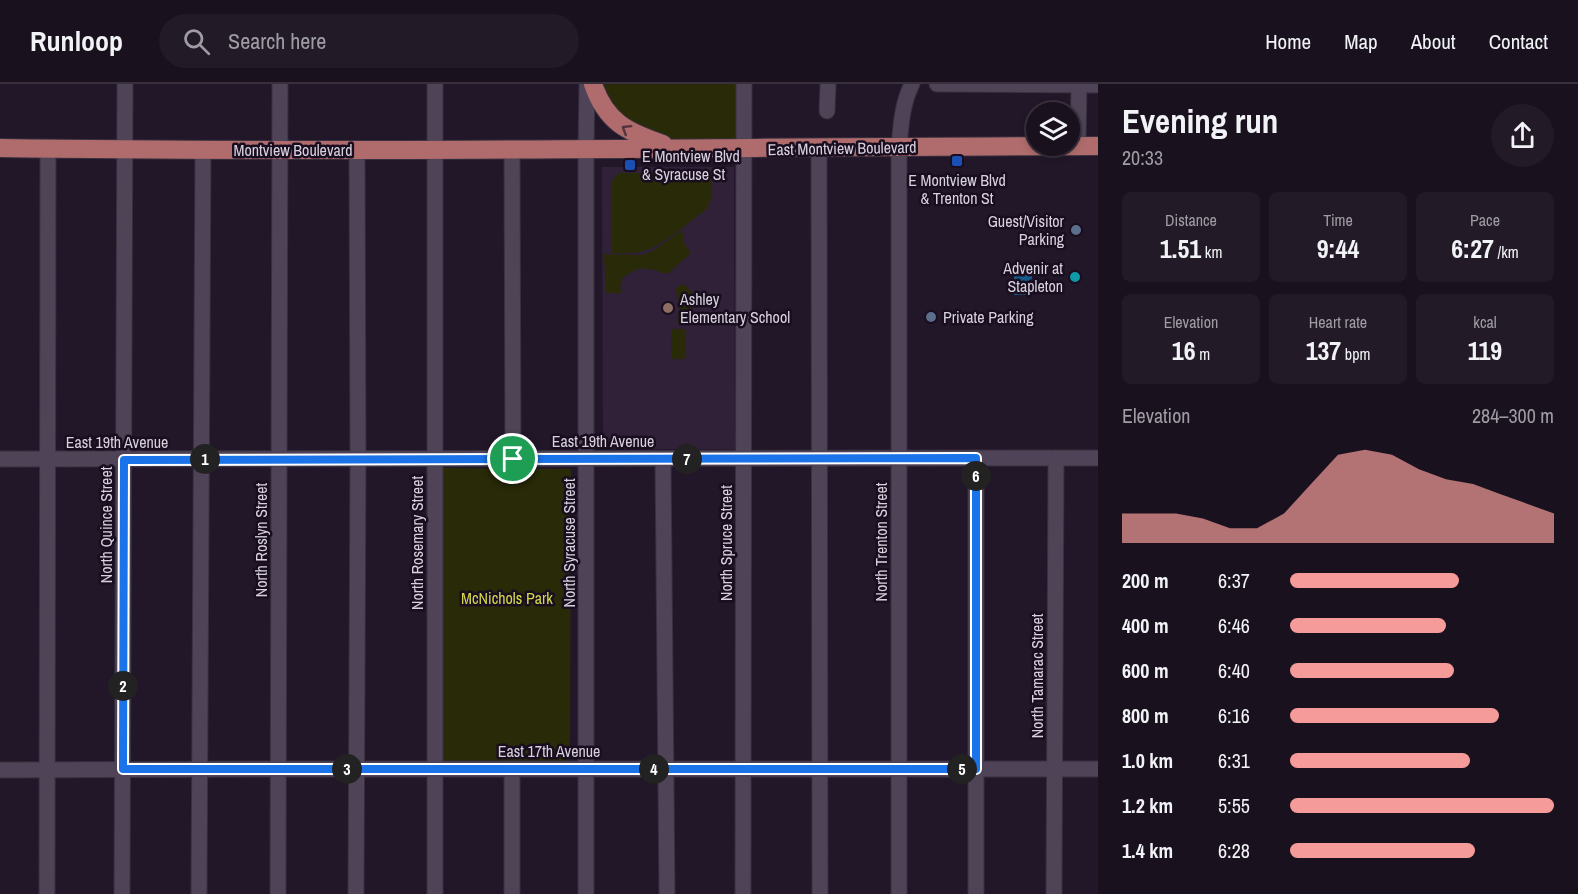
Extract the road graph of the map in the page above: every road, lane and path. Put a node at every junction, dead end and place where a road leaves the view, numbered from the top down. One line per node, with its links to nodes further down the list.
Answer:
1 (126, 84): 24 (street, North Quince Street)
2 (280, 84): 26 (street, North Roslyn Street)
3 (435, 84): 28 (street, North Rosemary Street)
4 (587, 84): 30 (street, North Syracuse Street)
5 (593, 84): 22 (main road, one-way to 5)
6 (744, 84): 23 (street, North Spruce Street)
7 (828, 84): 14 (street)
8 (912, 84): 19 (street, North Trenton Street)
9 (937, 84): 10 (street)
10 (1017, 84): 11 (street)
11 (1079, 84): 12 (street); 13 (street)
12 (1098, 85)
13 (1079, 102)
14 (827, 111)
15 (1026, 146): 19 (main road, East Montview Boulevard)
16 (1080, 146): 17 (main road, East Montview Boulevard)
17 (1098, 146)
18 (819, 147): 19 (main road, East Montview Boulevard); 23 (main road, East Montview Boulevard); 31 (street)
19 (899, 147): 42 (street, North Trenton Street)
20 (0, 148): 21 (main road, Montview Boulevard)
21 (48, 148): 24 (main road, Montview Boulevard); 43 (street)
22 (678, 149): 23 (main road, East Montview Boulevard); 30 (main road, East Montview Boulevard)
23 (743, 149): 41 (street, North Spruce Street)
24 (125, 150): 25 (main road, Montview Boulevard); 44 (street, North Quince Street)
25 (203, 150): 26 (main road, Montview Boulevard); 36 (street)
26 (279, 150): 27 (main road, Montview Boulevard); 37 (street, North Roslyn Street)
27 (357, 150): 28 (main road, Montview Boulevard); 38 (street)
28 (435, 150): 29 (main road, Montview Boulevard); 45 (street, North Rosemary Street)
29 (512, 150): 30 (main road, Montview Boulevard); 39 (street)
30 (586, 150): 46 (street, North Syracuse Street)
31 (819, 458): 41 (street, East 19th Avenue); 42 (street, East 19th Avenue); 56 (street)
32 (976, 458): 33 (street, East 19th Avenue); 42 (street, East 19th Avenue); 58 (street)
33 (1056, 458): 34 (street, East 19th Avenue); 59 (street, North Tamarac Street)
34 (1098, 458)
35 (0, 459): 43 (street, East 19th Avenue)
36 (201, 459): 37 (street, East 19th Avenue); 44 (street, East 19th Avenue); 48 (street)
37 (279, 459): 38 (street, East 19th Avenue); 49 (street, North Roslyn Street)
38 (358, 459): 45 (street, East 19th Avenue); 50 (street)
39 (513, 459): 45 (street, East 19th Avenue); 46 (street, East 19th Avenue)
40 (663, 459): 41 (street, East 19th Avenue); 46 (street, East 19th Avenue); 54 (street)
41 (744, 459): 55 (street, North Spruce Street)
42 (899, 459): 57 (street, North Trenton Street)
43 (48, 460): 44 (street, East 19th Avenue); 62 (street)
44 (124, 460): 47 (street, North Quince Street)
45 (435, 460): 51 (street, North Rosemary Street)
46 (587, 460): 53 (street, North Syracuse Street)
47 (123, 769): 48 (street, East 17th Avenue); 62 (street, East 17th Avenue); 64 (street, North Quince Street)
48 (199, 769): 49 (street, East 17th Avenue); 65 (street)
49 (278, 769): 50 (street, East 17th Avenue); 66 (street, North Roslyn Street)
50 (357, 769): 51 (street, East 17th Avenue); 67 (street)
51 (435, 769): 52 (street, East 17th Avenue); 68 (street, North Rosemary Street)
52 (512, 769): 53 (street, East 17th Avenue); 69 (street)
53 (586, 769): 54 (street, East 17th Avenue); 70 (street, North Syracuse Street)
54 (666, 769): 55 (street, East 17th Avenue); 71 (street)
55 (743, 769): 56 (street, East 17th Avenue); 72 (street, North Spruce Street)
56 (820, 769): 57 (street, East 17th Avenue); 73 (street)
57 (899, 769): 58 (street, East 17th Avenue); 74 (street, North Trenton Street)
58 (976, 769): 59 (street, East 17th Avenue); 75 (street)
59 (1054, 769): 60 (street, East 17th Avenue); 76 (street, North Tamarac Street)
60 (1098, 769)
61 (0, 770): 62 (street, East 17th Avenue)
62 (47, 770): 63 (street)
63 (47, 894)
64 (122, 894)
65 (199, 894)
66 (278, 894)
67 (356, 894)
68 (435, 894)
69 (512, 894)
70 (586, 894)
71 (667, 894)
72 (743, 894)
73 (820, 894)
74 (899, 894)
75 (976, 894)
76 (1054, 894)

